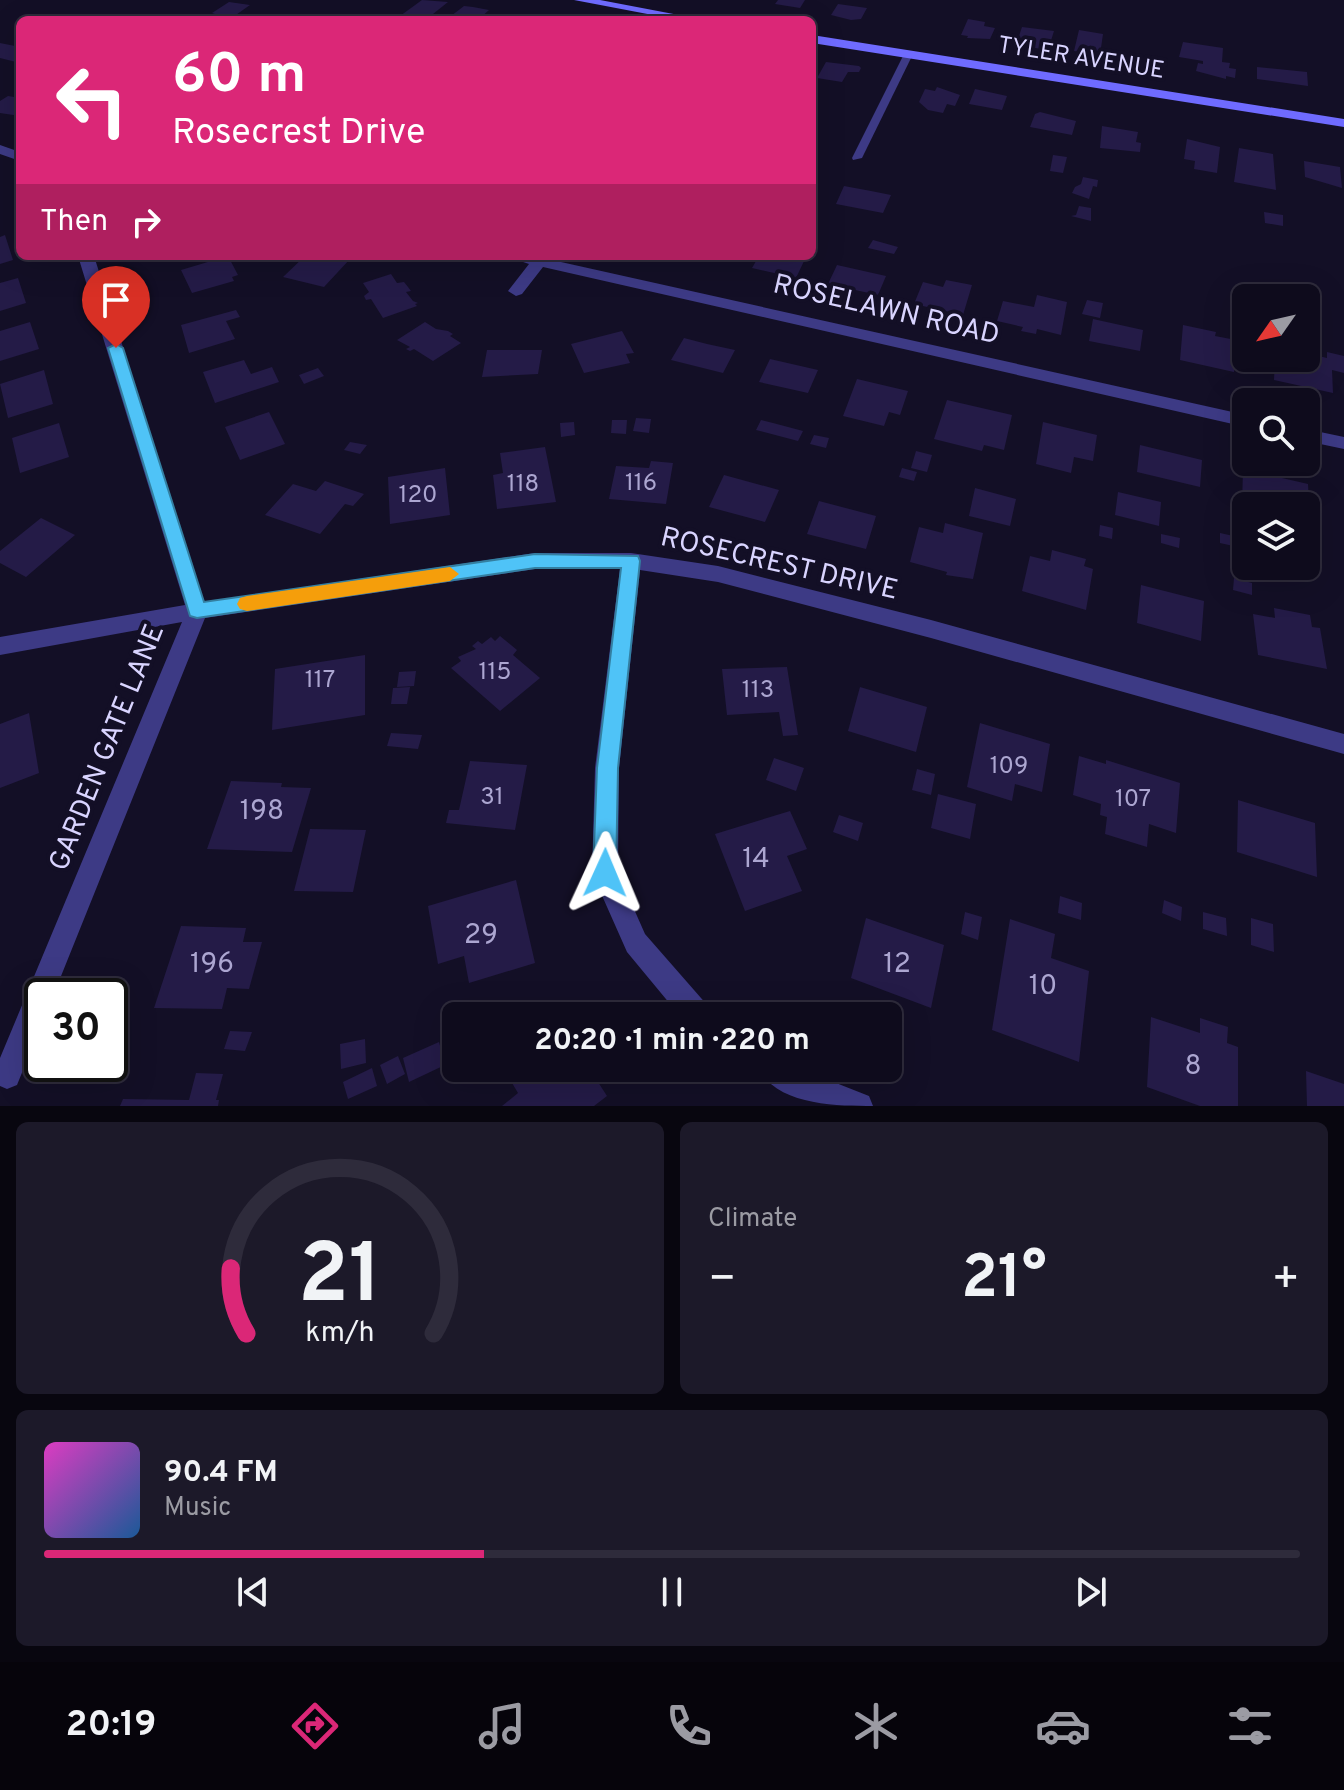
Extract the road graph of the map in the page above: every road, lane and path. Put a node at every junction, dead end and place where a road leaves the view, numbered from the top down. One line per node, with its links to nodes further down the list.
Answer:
1 (580, 0): 2 (street)
2 (675, 16)
3 (816, 40): 4 (street, TYLER AVENUE)
4 (908, 54): 5 (street, TYLER AVENUE); 6 (lane)
5 (1344, 123)
6 (857, 158)
7 (95, 260): 15 (street, GARDEN GATE LANE)
8 (531, 260): 9 (street, ROSELAWN ROAD)
9 (539, 262): 10 (street); 11 (street, ROSELAWN ROAD)
10 (516, 291)
11 (1232, 418)
12 (1320, 438): 13 (street)
13 (1344, 443)
14 (631, 561): 15 (street, ROSECREST DRIVE); 17 (street, ROSECREST DRIVE); 18 (street)
15 (197, 611): 16 (street, ROSECREST DRIVE); 19 (street, GARDEN GATE LANE)
16 (0, 646)
17 (1344, 744)
18 (686, 1002)
19 (7, 1075)
20 (794, 1082): 21 (street)
21 (859, 1106)

